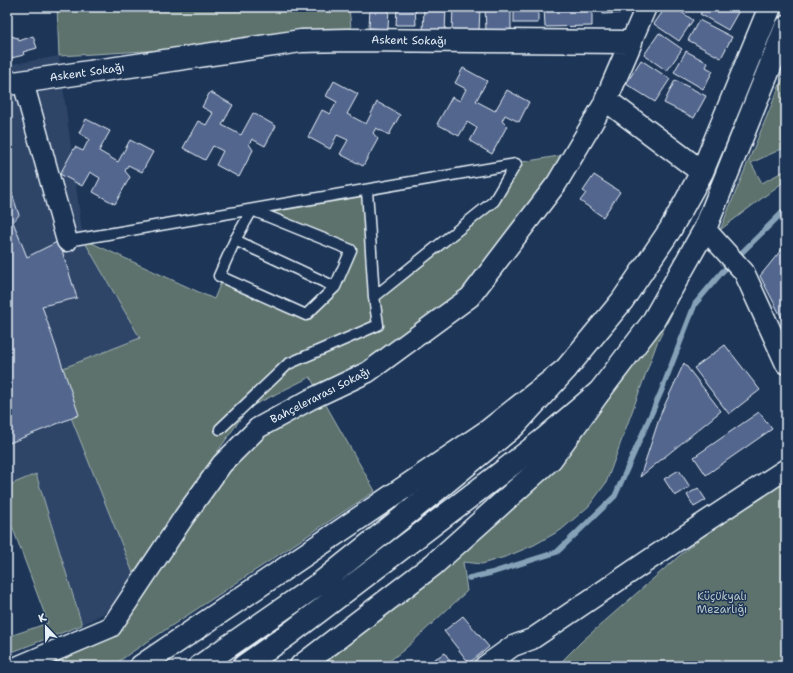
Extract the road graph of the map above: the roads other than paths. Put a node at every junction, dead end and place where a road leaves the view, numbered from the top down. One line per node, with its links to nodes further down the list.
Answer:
1 (646, 7): 4 (street)
2 (770, 7): 7 (main road)
3 (786, 27): 10 (main road)
4 (631, 42): 5 (main road, Askent Sokağı); 6 (main road)
5 (15, 83): 12 (street)
6 (606, 100): 7 (main road); 20 (street, Bahçelerarası Sokağı)
7 (702, 172): 16 (main road)
8 (367, 190): 9 (lane); 14 (lane); 14 (lane)
9 (252, 210): 11 (lane); 12 (lane); 13 (lane)
10 (705, 229): 15 (street); 17 (main road)
11 (235, 240): 13 (lane); 13 (lane)
12 (67, 241)
13 (335, 287)
14 (374, 297): 18 (lane)
15 (786, 364)
16 (566, 369): 21 (main road); 22 (main road)
17 (600, 391): 23 (main road); 24 (main road)
18 (220, 429)
19 (786, 469): 25 (street)
20 (19, 666)
21 (141, 666)
22 (200, 666)
23 (244, 666)
24 (301, 666)
25 (485, 666)

